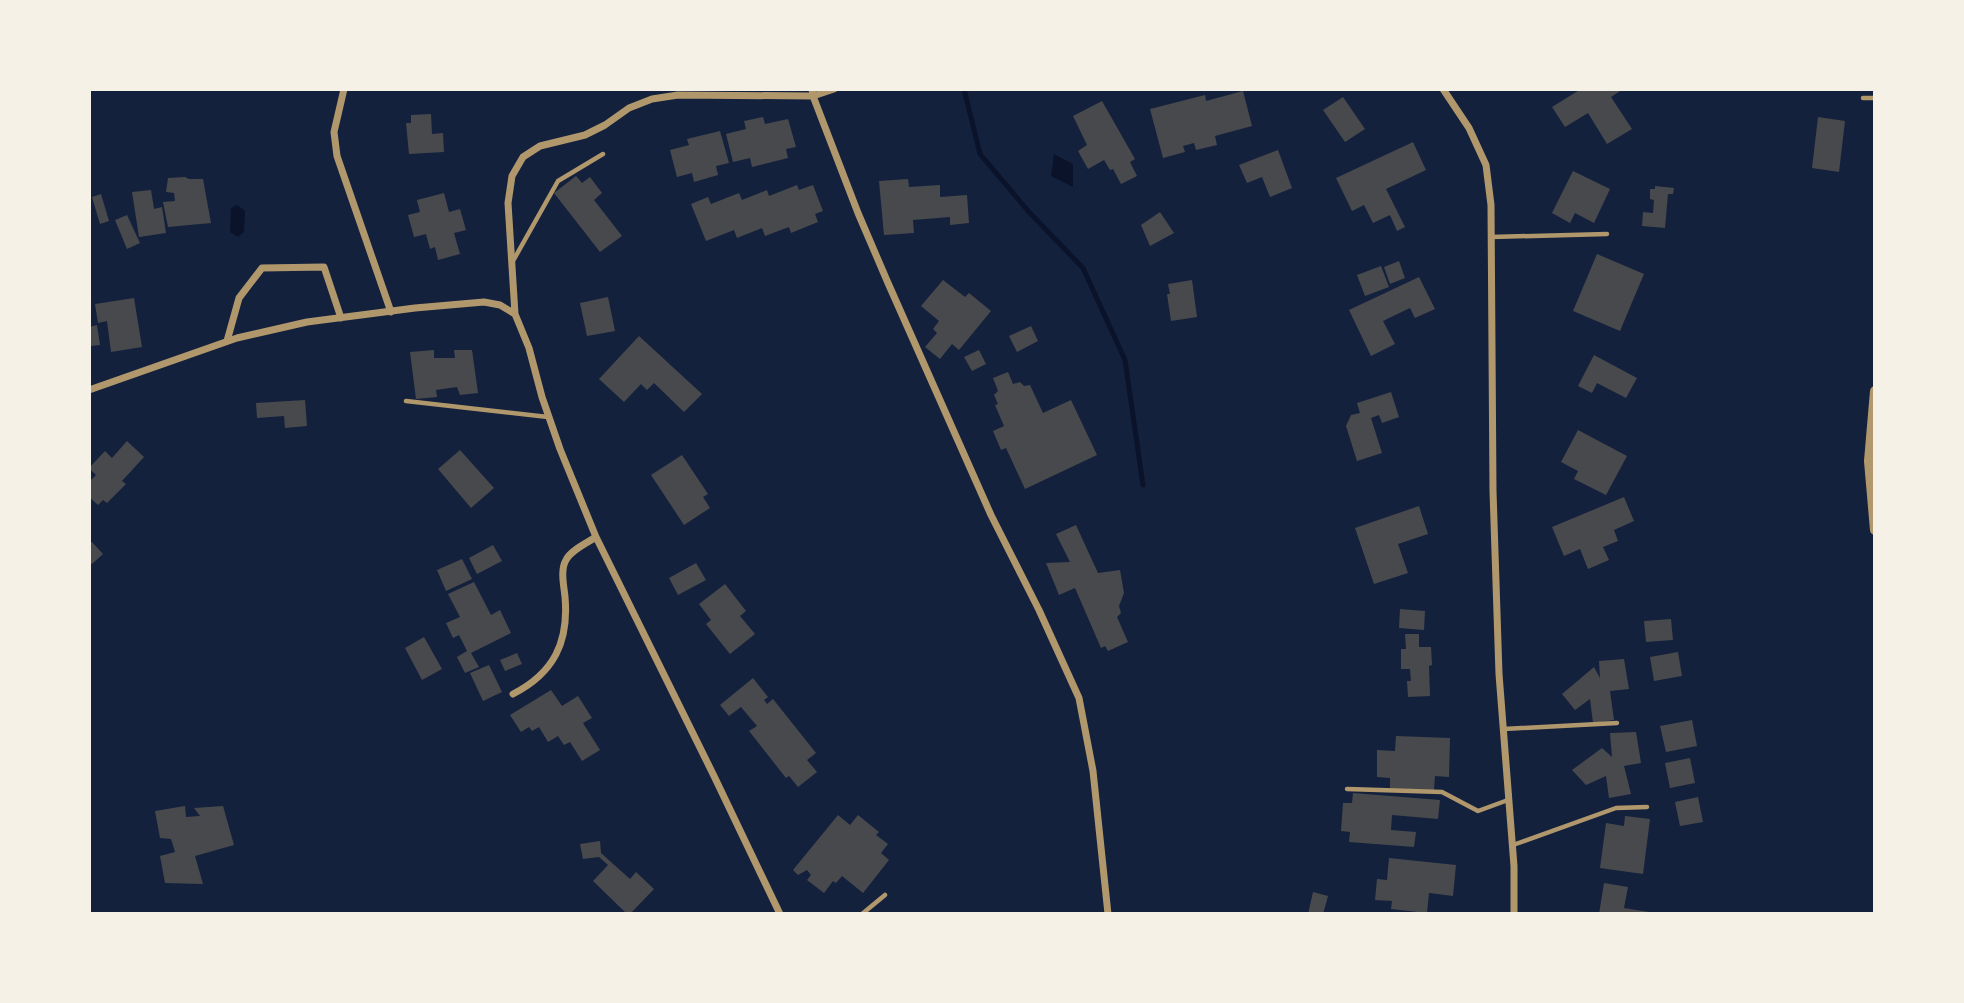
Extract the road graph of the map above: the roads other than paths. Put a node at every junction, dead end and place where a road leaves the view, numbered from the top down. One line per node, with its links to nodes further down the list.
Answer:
1 (345, 89): 11 (street)
2 (834, 89): 4 (street)
3 (1443, 89): 9 (street)
4 (812, 92): 10 (street); 31 (street)
5 (1863, 97): 6 (lane)
6 (1875, 98)
7 (603, 154): 10 (lane)
8 (1608, 234): 9 (lane)
9 (1491, 237): 23 (street)
10 (511, 265): 12 (street)
11 (391, 312): 12 (street); 13 (street)
12 (515, 314): 18 (street)
13 (341, 318): 14 (street); 14 (street)
14 (227, 341): 15 (street)
15 (89, 390)
16 (1875, 391): 19 (street)
17 (406, 401): 18 (lane)
18 (549, 417): 20 (street)
19 (1875, 530)
20 (596, 537): 21 (street); 29 (street)
21 (513, 694)
22 (1617, 723): 23 (lane)
23 (1504, 729): 25 (street)
24 (1347, 789): 25 (lane)
25 (1509, 800): 27 (street)
26 (1647, 807): 27 (lane)
27 (1513, 845): 32 (street)
28 (885, 895): 30 (lane)
29 (779, 914)
30 (862, 914)
31 (1108, 914)
32 (1514, 914)

